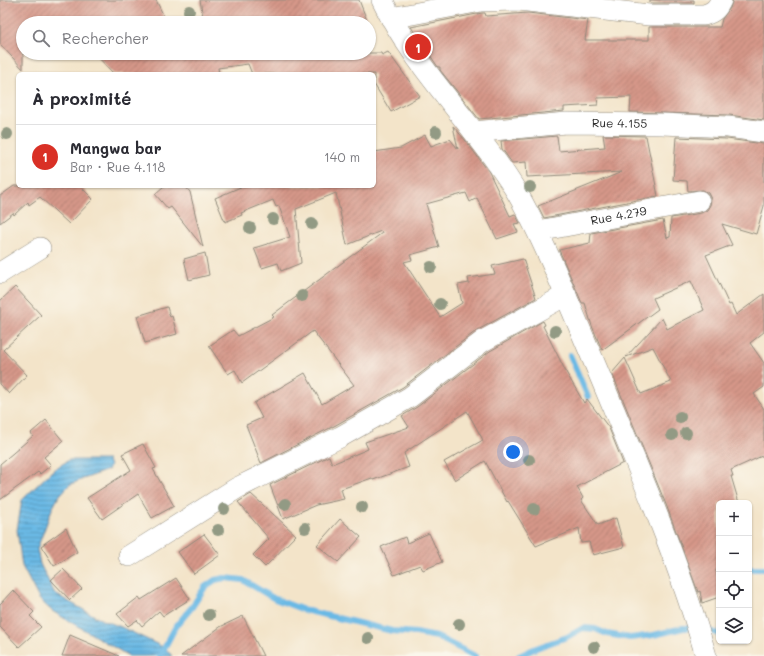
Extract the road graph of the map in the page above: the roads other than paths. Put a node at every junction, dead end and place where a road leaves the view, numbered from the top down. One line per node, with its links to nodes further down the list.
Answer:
1 (721, 0): 2 (street)
2 (386, 9): 3 (street)
3 (474, 132): 4 (street, Rue 4.155); 6 (street)
4 (764, 132)
5 (698, 201): 6 (street, Rue 4.279)
6 (538, 231): 9 (street)
7 (40, 248): 8 (street)
8 (0, 273)
9 (566, 295): 10 (street); 11 (street)
10 (129, 556)
11 (706, 656)

